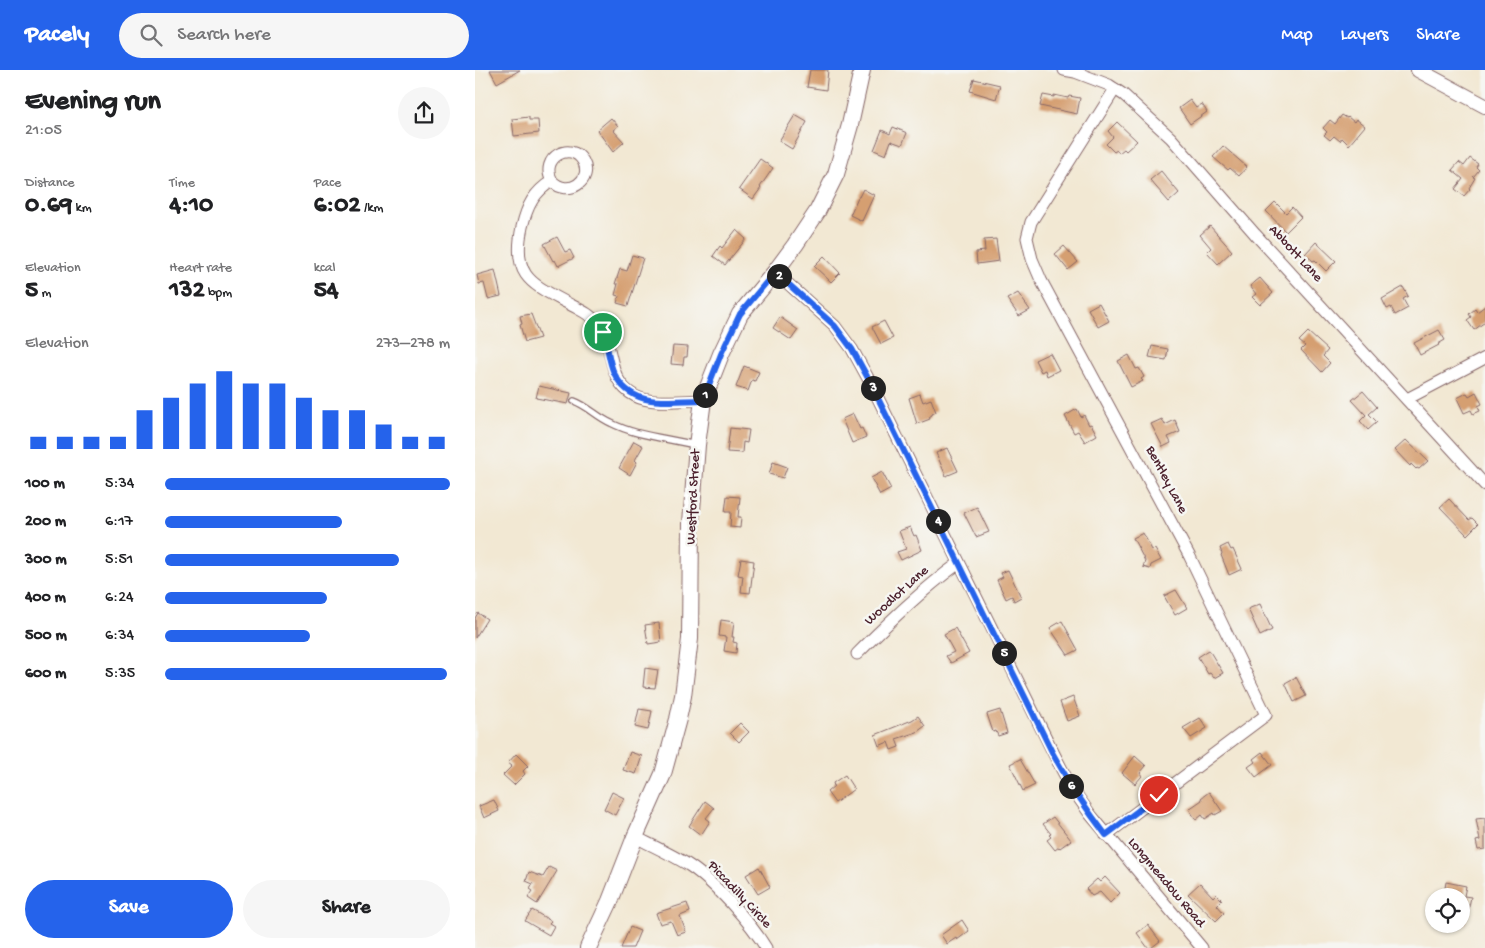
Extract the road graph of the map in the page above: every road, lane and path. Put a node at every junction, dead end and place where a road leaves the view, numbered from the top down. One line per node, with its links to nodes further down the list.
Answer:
1 (862, 70): 7 (main road, Westford Street)
2 (1064, 70): 4 (street, Abbott Lane)
3 (1418, 70): 5 (street)
4 (1115, 89): 9 (street, Abbott Lane); 16 (street, Bentley Lane)
5 (1485, 106)
6 (552, 181): 11 (street)
7 (775, 272): 11 (main road, Westford Street); 14 (street, Longmeadow Road)
8 (1485, 358): 9 (street)
9 (1407, 399): 13 (street, Abbott Lane)
10 (574, 400): 12 (lane)
11 (703, 400): 12 (main road, Westford Street)
12 (697, 445): 17 (main road, Westford Street)
13 (1485, 485)
14 (959, 563): 15 (street, Woodlot Lane); 16 (street, Longmeadow Road)
15 (857, 654)
16 (1106, 835): 20 (street, Longmeadow Road)
17 (635, 837): 18 (main road, Westford Street); 19 (street, Piccadilly Circle)
18 (588, 948)
19 (766, 948)
20 (1202, 948)

